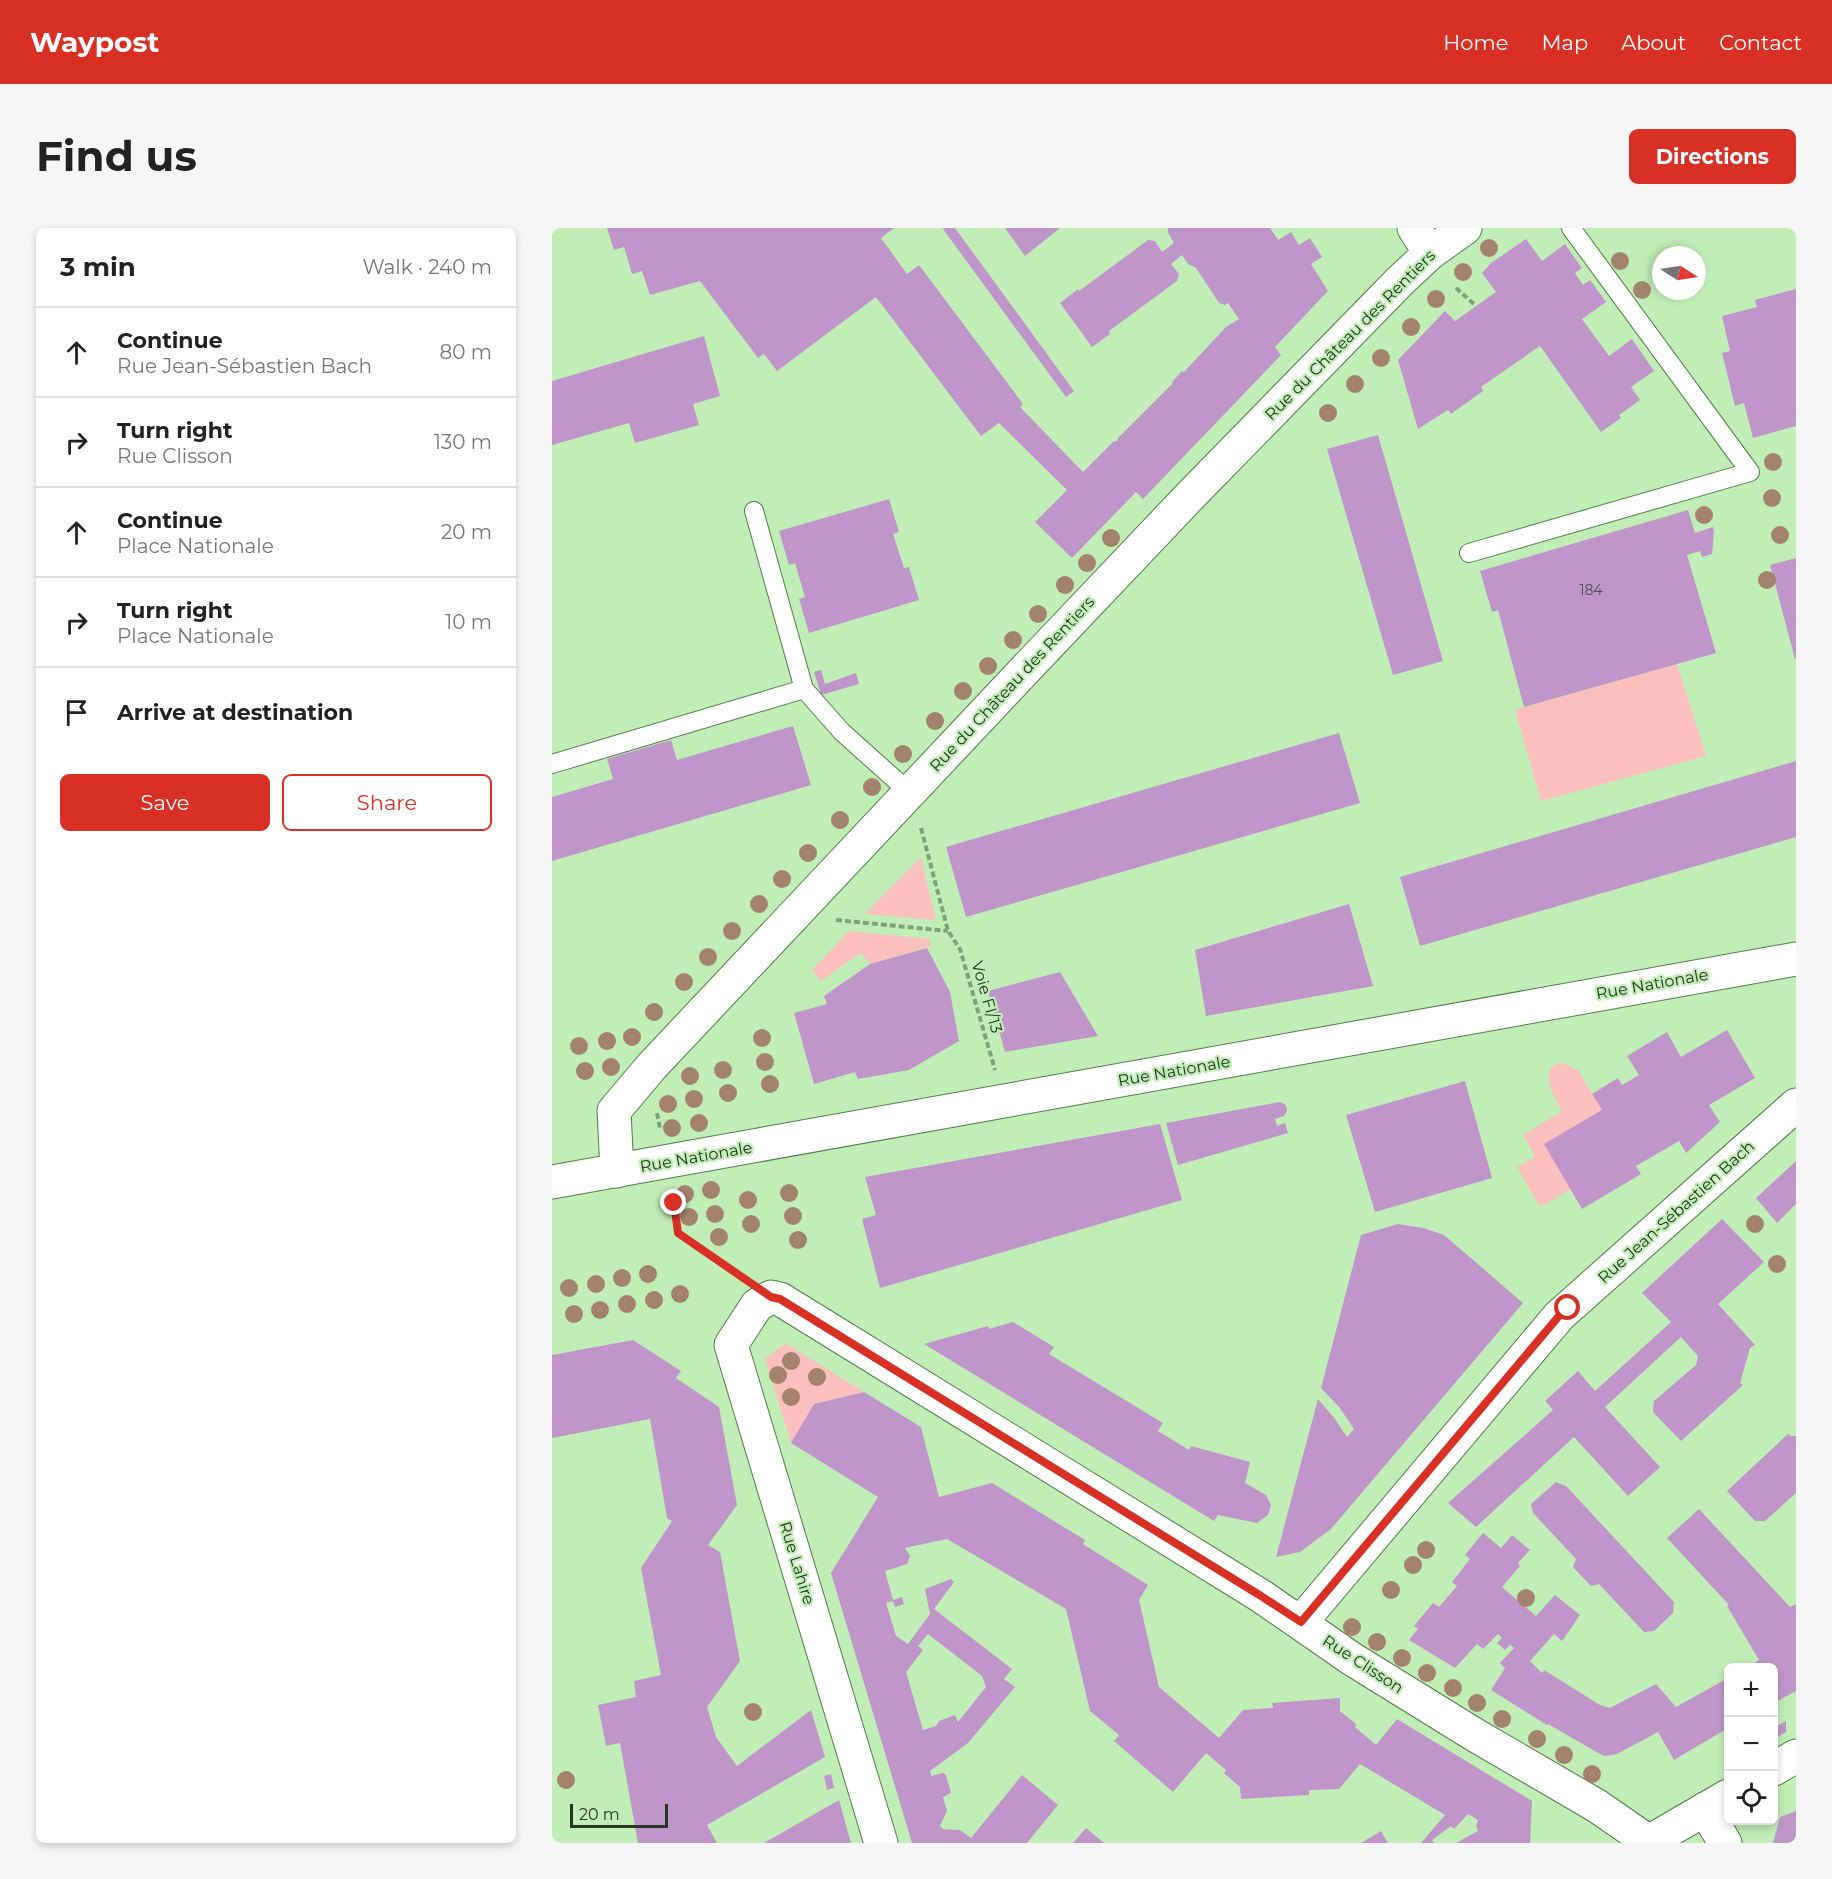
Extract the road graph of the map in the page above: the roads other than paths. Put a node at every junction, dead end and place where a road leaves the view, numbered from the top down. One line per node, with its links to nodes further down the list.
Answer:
1 (1466, 228): 3 (street, Rue du Château des Rentiers)
2 (1571, 228): 5 (lane)
3 (1422, 241): 8 (street, Rue du Château des Rentiers)
4 (754, 511): 6 (lane)
5 (1469, 553)
6 (804, 689): 7 (lane); 8 (lane)
7 (552, 764)
8 (914, 807): 11 (street, Rue du Château des Rentiers)
9 (1796, 959): 11 (street, Rue Nationale)
10 (1796, 1105): 14 (street, Rue Jean-Sébastien Bach)
11 (617, 1171): 12 (street, Rue Nationale)
12 (552, 1182)
13 (771, 1297): 14 (street, Rue Clisson); 19 (street, Rue Lahire)
14 (1301, 1622): 18 (street, Rue Clisson)
15 (1796, 1756): 16 (street)
16 (1778, 1765)
17 (1717, 1802): 18 (street); 20 (street)
18 (1648, 1842)
19 (882, 1843)
20 (1725, 1843)

